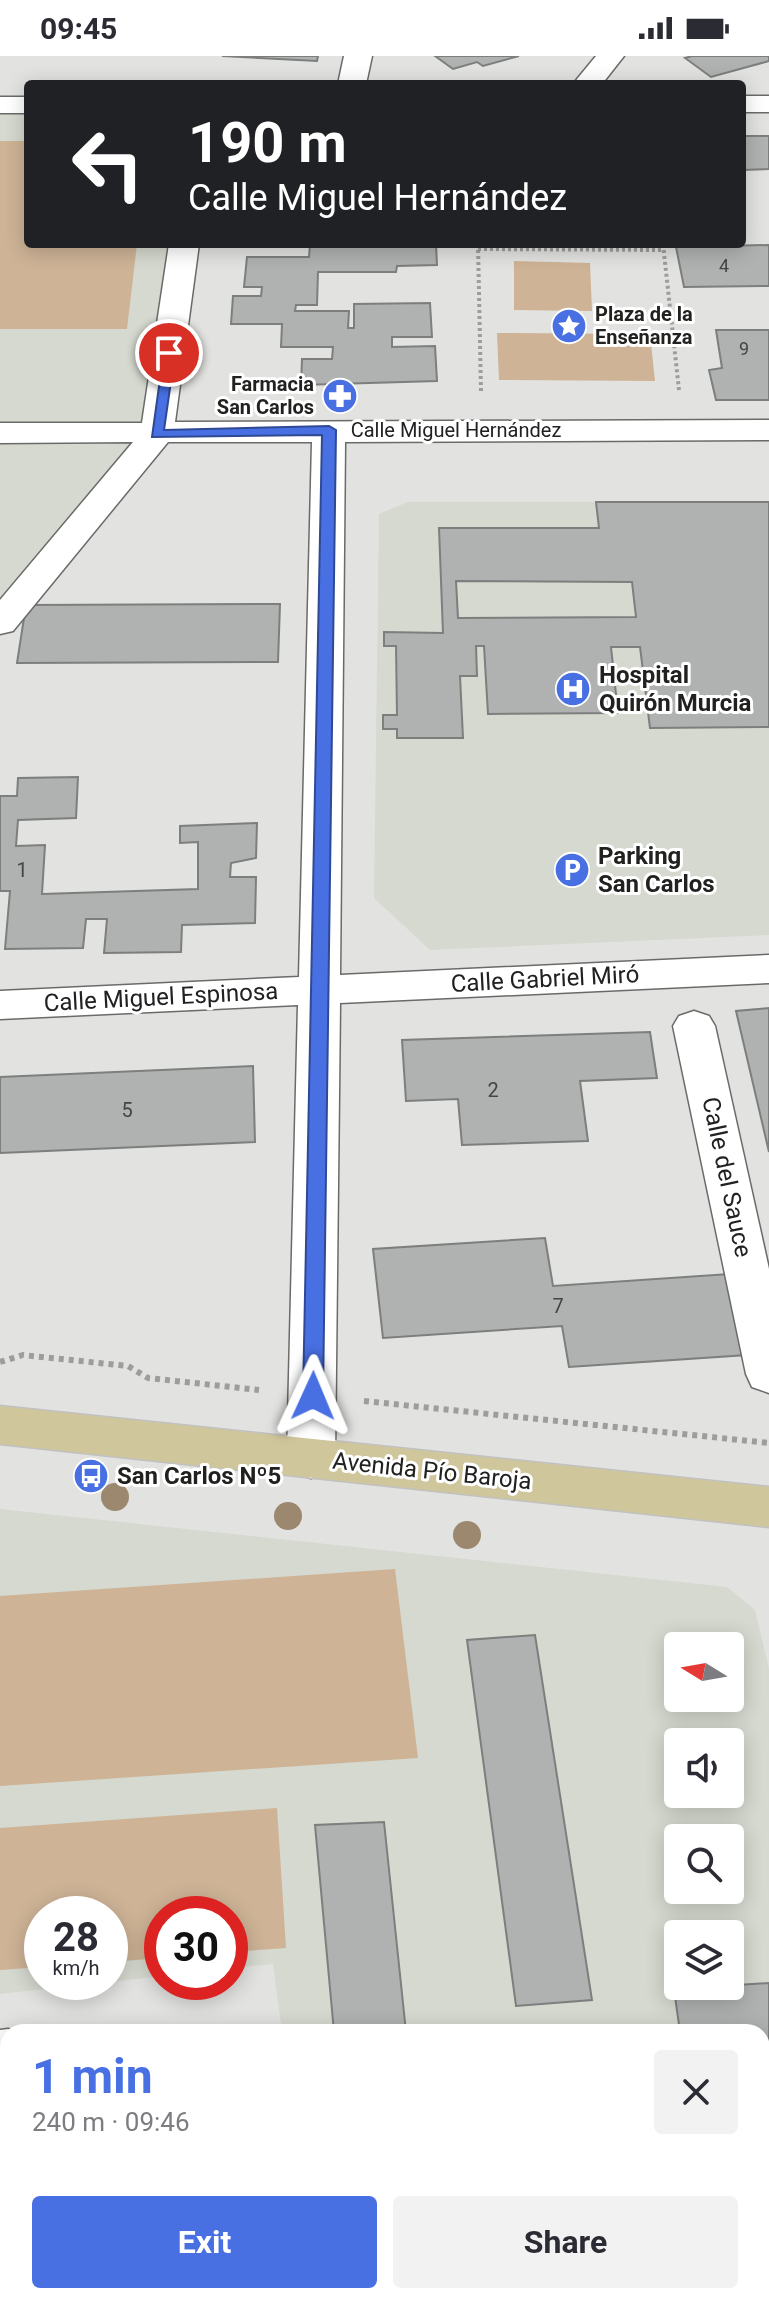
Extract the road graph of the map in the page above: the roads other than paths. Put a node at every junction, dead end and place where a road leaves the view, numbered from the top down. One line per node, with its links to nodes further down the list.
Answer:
1 (358, 56): 3 (street)
2 (610, 56): 4 (street)
3 (353, 80)
4 (590, 80)
5 (746, 104): 6 (street)
6 (769, 104)
7 (0, 105): 8 (street)
8 (24, 105)
9 (183, 248): 13 (street)
10 (329, 430): 11 (street, Calle Miguel Hernández); 13 (street, Calle Miguel Hernández); 16 (street)
11 (769, 430)
12 (0, 433): 13 (street, Calle Miguel Hernández)
13 (157, 434): 14 (street)
14 (0, 623)
15 (769, 969): 16 (street, Calle Gabriel Miró)
16 (321, 989): 17 (street, Calle Miguel Espinosa); 21 (street)
17 (0, 1005)
18 (694, 1026): 19 (street, Calle del Sauce)
19 (769, 1374)
20 (0, 1425): 21 (main road, Avenida Pío Baroja)
21 (311, 1458): 22 (main road, Avenida Pío Baroja)
22 (769, 1507)

